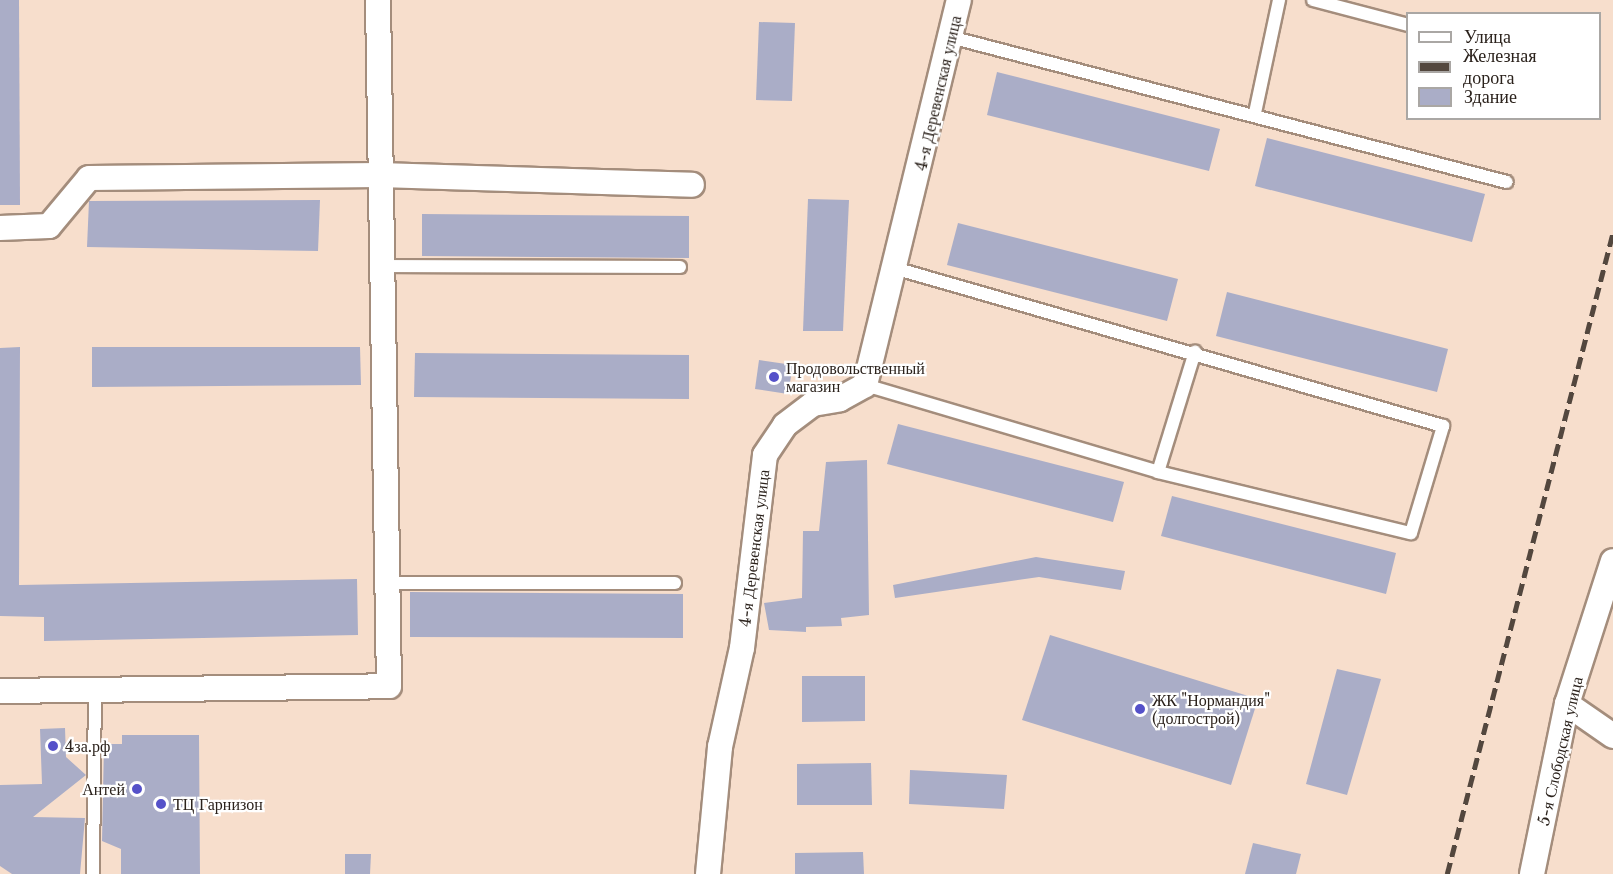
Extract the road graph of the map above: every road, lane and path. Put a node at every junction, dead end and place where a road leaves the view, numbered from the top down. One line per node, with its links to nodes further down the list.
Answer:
1 (378, 0): 8 (street)
2 (959, 0): 6 (street, 4-я Деревенская улица)
3 (1279, 0): 7 (lane)
4 (1313, 0): 5 (lane)
5 (1406, 25)
6 (954, 38): 7 (lane); 14 (street, 4-я Деревенская улица)
7 (1255, 113): 9 (lane)
8 (380, 175): 10 (street); 11 (street); 12 (street)
9 (1507, 182)
10 (692, 185)
11 (0, 228)
12 (381, 266): 13 (lane); 19 (street)
13 (680, 267)
14 (894, 268): 15 (lane); 16 (street, 4-я Деревенская улица)
15 (1195, 352): 17 (lane); 17 (lane)
16 (865, 386): 17 (lane); 26 (street, 4-я Деревенская улица)
17 (1158, 472)
18 (1613, 561): 23 (street, 5-я Слободская улица)
19 (389, 583): 20 (lane); 21 (street)
20 (675, 583)
21 (95, 689): 22 (street); 25 (lane)
22 (0, 691)
23 (1567, 704): 24 (street); 27 (street, 5-я Слободская улица)
24 (1613, 736)
25 (93, 874)
26 (708, 874)
27 (1533, 874)

